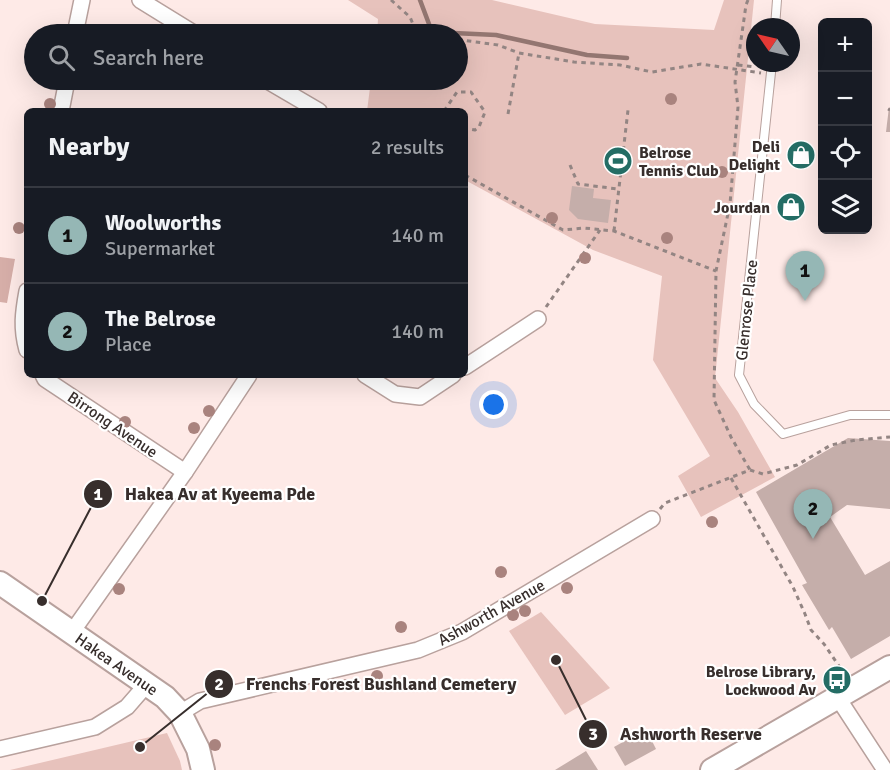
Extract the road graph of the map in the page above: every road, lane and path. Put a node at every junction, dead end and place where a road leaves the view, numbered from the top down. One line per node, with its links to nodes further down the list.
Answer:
1 (82, 0): 7 (street)
2 (140, 0): 8 (street)
3 (391, 0): 9 (path)
4 (746, 0): 12 (path)
5 (777, 0): 6 (lane)
6 (776, 18)
7 (77, 24)
8 (179, 24)
9 (413, 24)
10 (468, 42): 11 (path)
11 (519, 53): 12 (path); 22 (path)
12 (737, 67): 13 (path); 14 (path); 29 (path)
13 (746, 67)
14 (772, 75): 38 (lane, Glenrose Place)
15 (65, 90): 18 (street)
16 (277, 90): 17 (street)
17 (293, 104): 19 (street)
18 (62, 108)
19 (308, 108)
20 (446, 108): 23 (path)
21 (628, 110): 26 (path)
22 (508, 114)
23 (468, 129)
24 (570, 165): 26 (path)
25 (468, 177): 27 (path)
26 (618, 189): 28 (path)
27 (600, 230): 28 (path); 31 (path)
28 (614, 231): 29 (path)
29 (716, 271): 40 (path)
30 (24, 305): 32 (street)
31 (538, 319): 33 (street)
32 (24, 339)
33 (468, 365)
34 (45, 378): 41 (street, Birrong Avenue)
35 (247, 378): 41 (street)
36 (370, 378): 37 (street)
37 (448, 378)
38 (890, 415)
39 (890, 437): 40 (path)
40 (750, 470): 42 (path)
41 (185, 472): 45 (street)
42 (731, 478): 43 (path); 47 (path)
43 (652, 519): 50 (street, Ashworth Avenue)
44 (0, 583): 45 (street, Hakea Avenue)
45 (72, 632): 48 (street, Hakea Avenue)
46 (890, 667): 49 (street)
47 (841, 669)
48 (147, 684): 50 (street, Hakea Avenue); 51 (street)
49 (838, 698): 53 (street); 54 (street)
50 (180, 713): 52 (street, Hakea Avenue)
51 (0, 748)
52 (203, 770)
53 (712, 770)
54 (885, 770)

